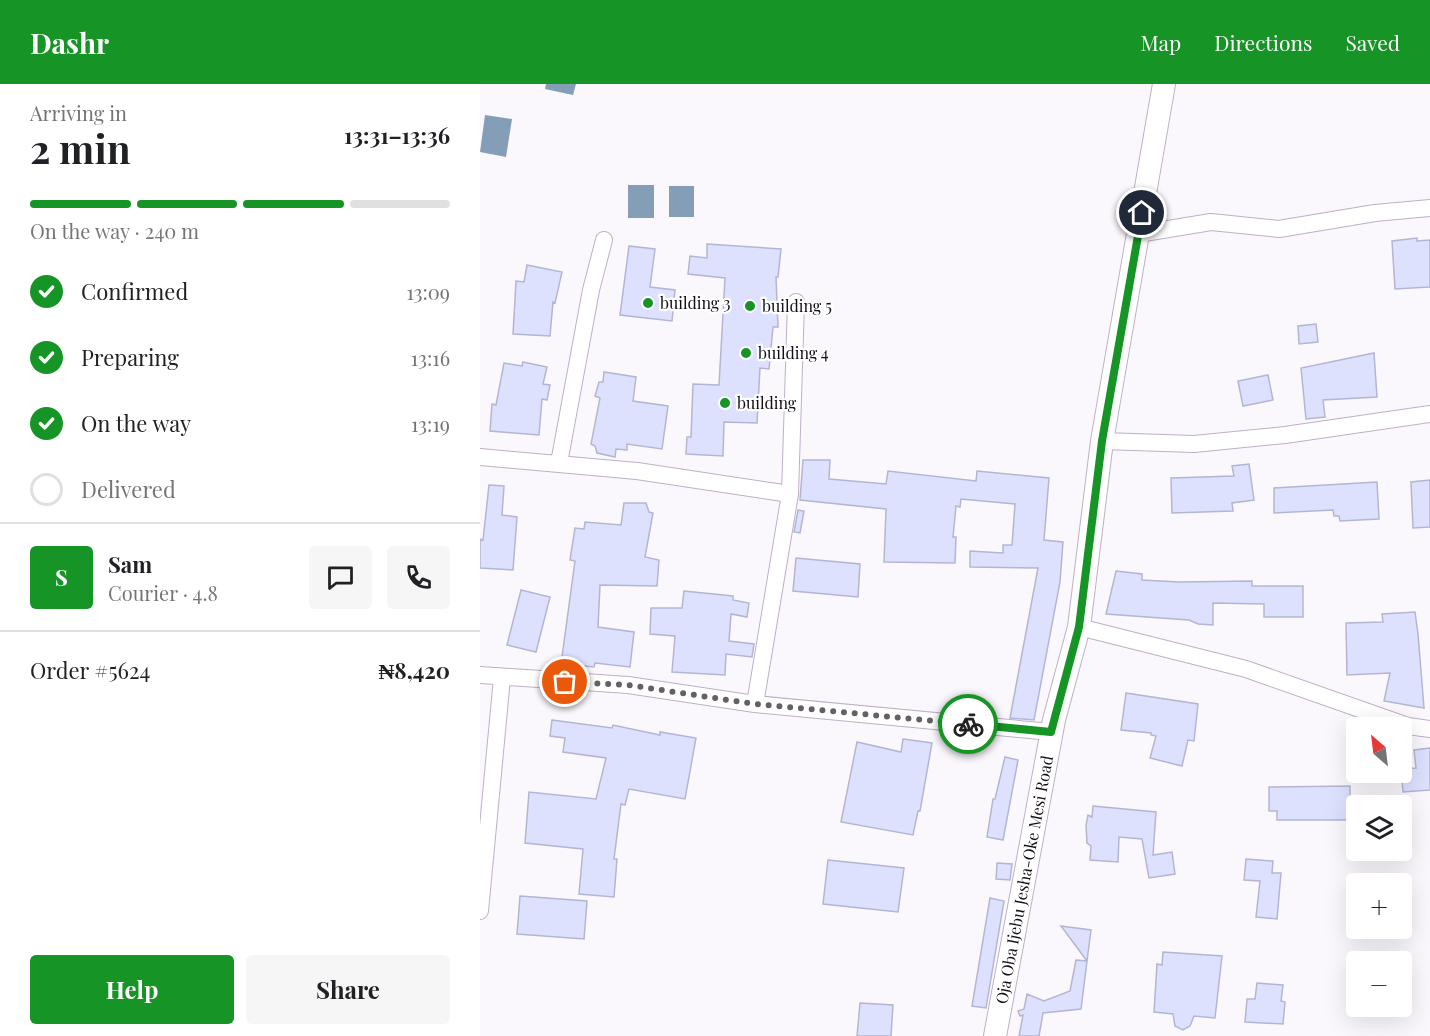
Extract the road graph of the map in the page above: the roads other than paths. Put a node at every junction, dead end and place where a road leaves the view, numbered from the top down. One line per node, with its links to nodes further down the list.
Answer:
1 (1164, 84): 3 (main road, Oja Oba Ijebu Jesha-Oke Mesi Road)
2 (1430, 208): 3 (street)
3 (1138, 234): 7 (main road, Oja Oba Ijebu Jesha-Oke Mesi Road)
4 (604, 240): 9 (street)
5 (796, 302): 10 (street)
6 (1430, 414): 7 (street)
7 (1102, 441): 11 (main road, Oja Oba Ijebu Jesha-Oke Mesi Road)
8 (480, 457): 9 (street)
9 (559, 463): 10 (street)
10 (790, 494): 14 (street)
11 (1079, 627): 15 (street); 16 (main road, Oja Oba Ijebu Jesha-Oke Mesi Road)
12 (480, 675): 13 (street)
13 (502, 678): 14 (street); 17 (street)
14 (755, 704): 16 (street)
15 (1430, 729)
16 (1051, 732): 18 (main road, Oja Oba Ijebu Jesha-Oke Mesi Road)
17 (480, 911)
18 (995, 1036)

